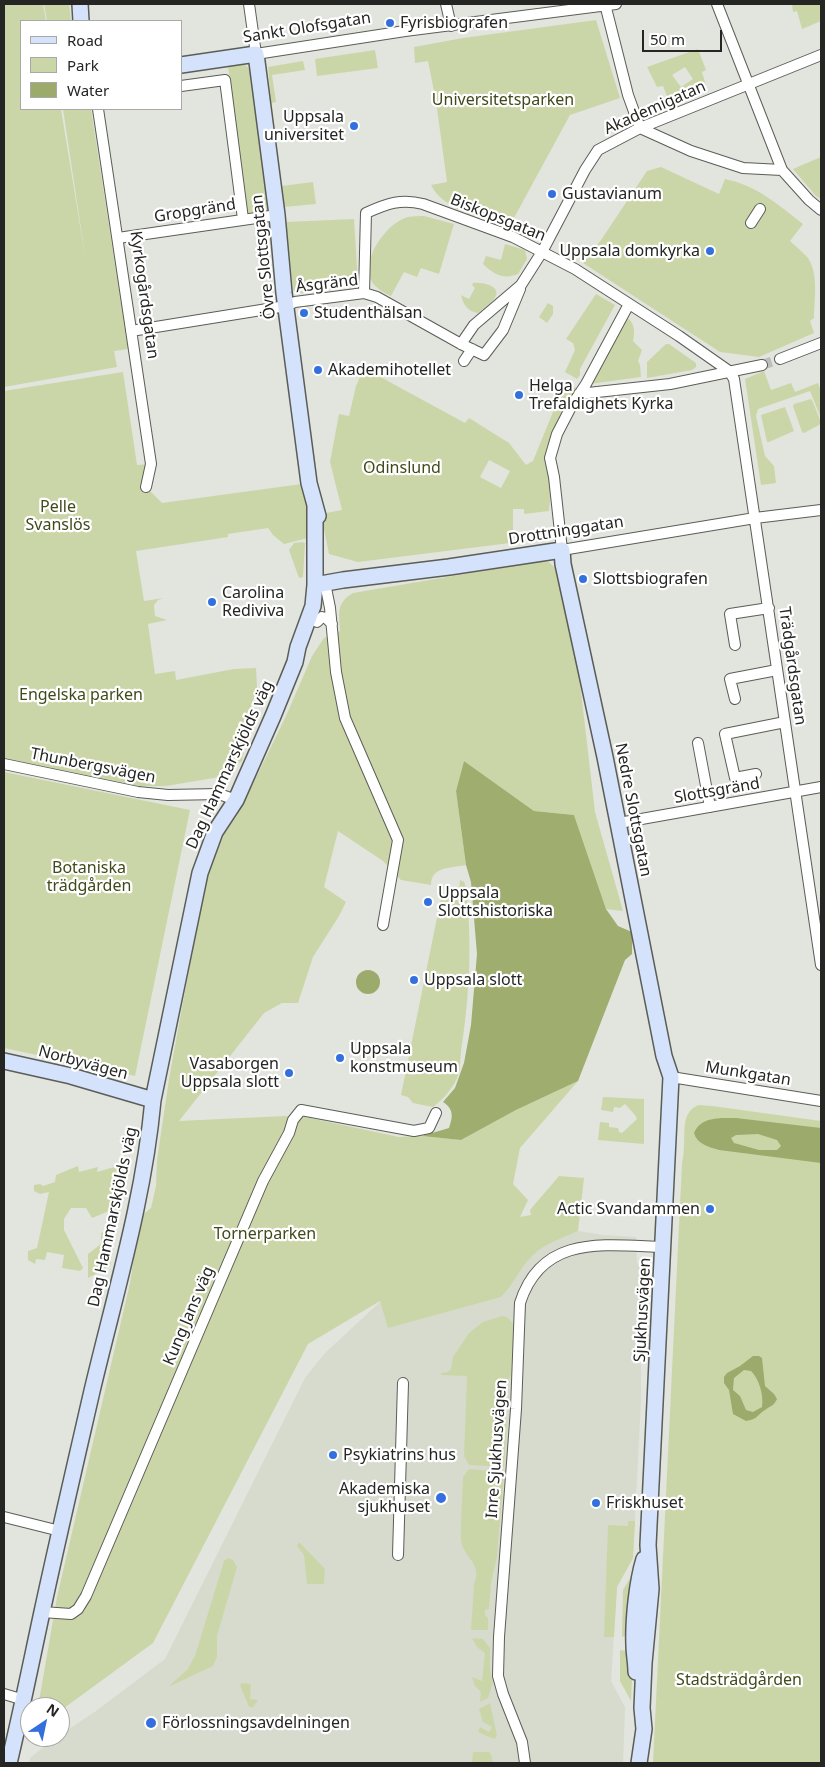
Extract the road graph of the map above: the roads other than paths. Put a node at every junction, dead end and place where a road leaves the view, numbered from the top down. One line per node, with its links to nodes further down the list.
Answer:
1 (80, 4): 6 (street)
2 (248, 4): 8 (street, Övre Slottsgatan)
3 (446, 4): 7 (street)
4 (609, 4): 7 (street, Sankt Olofsgatan); 14 (street)
5 (717, 4): 11 (street)
6 (81, 20)
7 (450, 26): 8 (street, Sankt Olofsgatan)
8 (256, 54): 10 (street, Sankt Olofsgatan); 18 (street, Övre Slottsgatan)
9 (821, 55): 11 (street, Akademigatan)
10 (182, 64)
11 (749, 84): 14 (street, Akademigatan); 15 (street)
12 (182, 86): 19 (street, Övre Slottsgatan)
13 (98, 110): 21 (street, Kyrkogårdsgatan)
14 (640, 128): 15 (street); 22 (street, Akademigatan)
15 (782, 170): 17 (street)
16 (760, 209): 20 (street)
17 (821, 210)
18 (277, 215): 19 (street, Gropgränd); 26 (street, Övre Slottsgatan)
19 (243, 219): 21 (street, Gropgränd)
20 (750, 223)
21 (118, 238): 27 (street, Kyrkogårdsgatan)
22 (542, 252): 23 (street); 24 (street, Biskopsgatan); 25 (street, Biskopsgatan)
23 (521, 285): 29 (street); 30 (street, Åsgränd)
24 (364, 293): 26 (street, Åsgränd); 29 (street, Åsgränd)
25 (629, 304): 34 (street, Biskopsgatan); 35 (street)
26 (286, 306): 27 (street, Åsgränd); 40 (street, Övre Slottsgatan)
27 (131, 331): 36 (street, Kyrkogårdsgatan)
28 (821, 343): 31 (street)
29 (461, 344): 30 (street, Åsgränd)
30 (472, 349): 32 (street)
31 (780, 359)
32 (464, 361)
33 (762, 365): 34 (street)
34 (729, 372): 35 (street); 38 (street, Trädgårdsgatan)
35 (579, 394): 39 (street)
36 (146, 487)
37 (821, 510): 38 (street, Drottninggatan)
38 (755, 518): 39 (street, Drottninggatan); 41 (street, Trädgårdsgatan)
39 (562, 550): 40 (street, Drottninggatan); 55 (street, Nedre Slottsgatan)
40 (320, 584): 42 (street, Dag Hammarskjölds väg); 44 (street, Dag Hammarskjölds väg)
41 (769, 608): 43 (street); 45 (street, Trädgårdsgatan)
42 (324, 623): 44 (street, Dag Hammarskjölds väg); 56 (street)
43 (735, 645)
44 (295, 662): 53 (street, Dag Hammarskjölds väg)
45 (778, 670): 46 (street); 47 (street, Trädgårdsgatan)
46 (735, 699)
47 (785, 722): 50 (street); 52 (street, Trädgårdsgatan)
48 (698, 744): 54 (street)
49 (4, 764): 53 (street, Thunbergsvägen)
50 (756, 774)
51 (821, 787): 52 (street, Slottsgränd)
52 (795, 792): 54 (street, Slottsgränd); 57 (street, Trädgårdsgatan)
53 (236, 800): 60 (street, Dag Hammarskjölds väg)
54 (710, 808): 55 (street, Slottsgränd)
55 (619, 824): 59 (street, Nedre Slottsgatan)
56 (383, 925)
57 (821, 965)
58 (4, 1061): 60 (street, Norbyvägen)
59 (671, 1077): 61 (street, Munkgatan); 63 (street, Sjukhusvägen)
60 (153, 1100): 66 (street, Dag Hammarskjölds väg)
61 (821, 1101)
62 (436, 1113): 68 (street, Kung Jans väg)
63 (663, 1247): 74 (street, Inre Sjukhusvägen); 75 (street, Sjukhusvägen)
64 (403, 1382): 67 (street)
65 (4, 1517): 66 (street)
66 (60, 1531): 68 (street, Dag Hammarskjölds väg)
67 (398, 1556)
68 (42, 1612): 70 (street, Dag Hammarskjölds väg)
69 (4, 1694): 71 (street)
70 (25, 1697)
71 (20, 1699)
72 (20, 1717): 73 (street, Dag Hammarskjölds väg)
73 (9, 1763)
74 (525, 1763)
75 (638, 1763)

